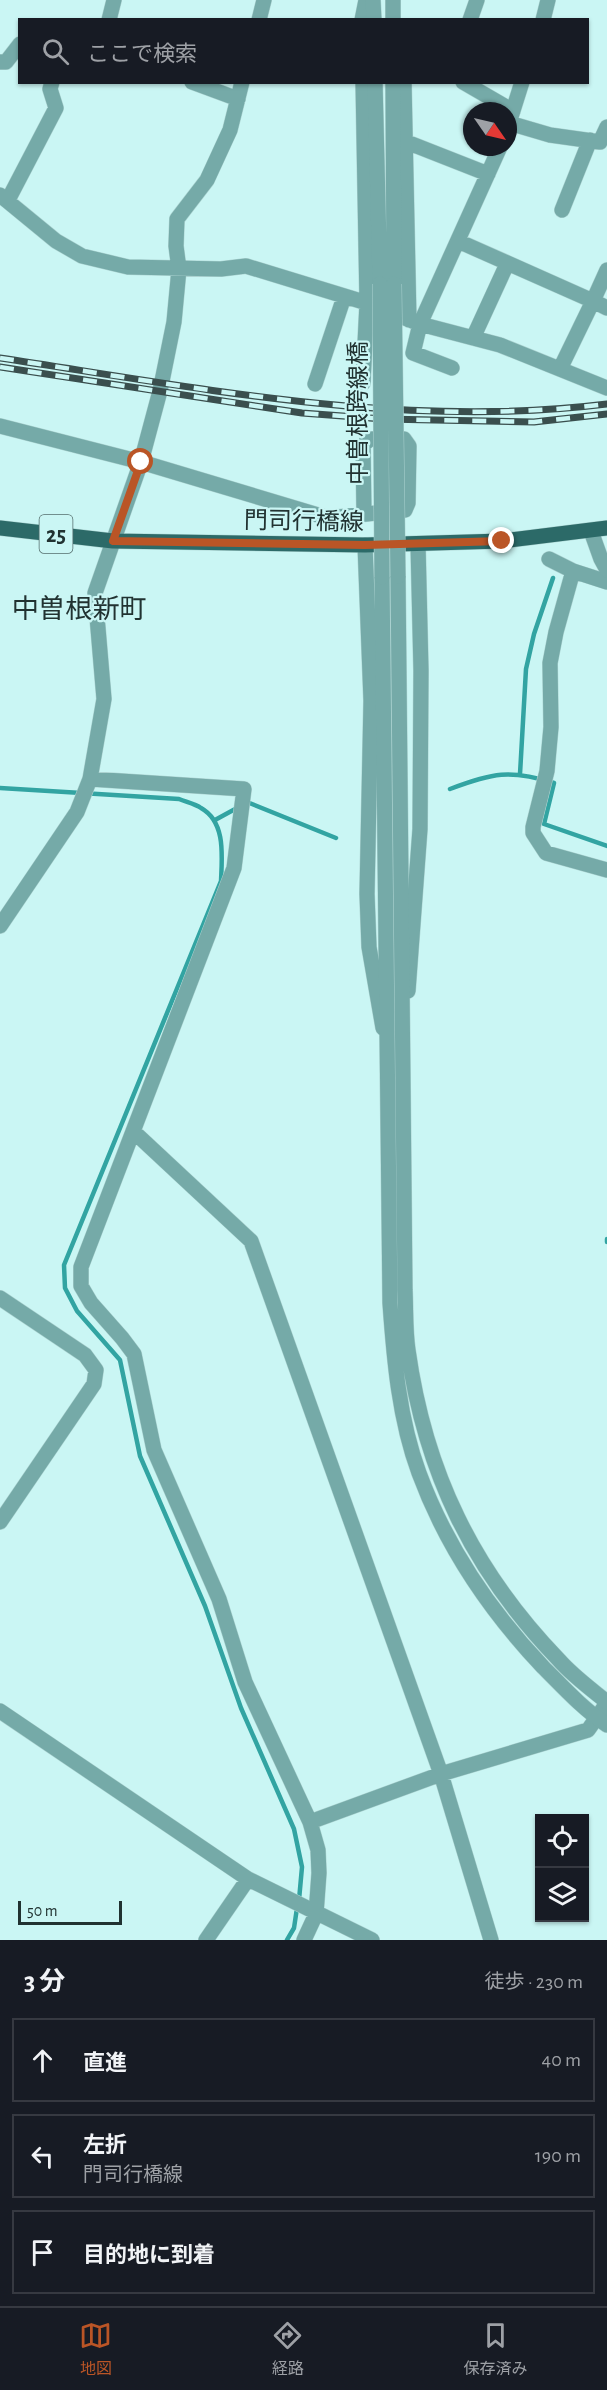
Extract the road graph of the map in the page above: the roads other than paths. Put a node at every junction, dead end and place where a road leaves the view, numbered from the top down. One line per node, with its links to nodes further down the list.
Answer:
1 (114, 0): 8 (street)
2 (264, 0): 9 (street)
3 (366, 0): 10 (street)
4 (373, 0): 11 (street)
5 (394, 0): 12 (street)
6 (477, 0): 13 (street)
7 (548, 0): 14 (street)
8 (110, 18)
9 (260, 18)
10 (362, 18)
11 (374, 18)
12 (395, 18)
13 (471, 18)
14 (544, 18)
15 (18, 47): 16 (street)
16 (0, 62)
17 (51, 84): 35 (street)
18 (197, 84): 26 (street)
19 (242, 84): 26 (street)
20 (363, 84): 44 (street)
21 (375, 84): 41 (street)
22 (393, 84): 41 (street)
23 (404, 84): 32 (street)
24 (465, 84): 27 (street)
25 (521, 84): 28 (street)
26 (238, 99): 39 (street)
27 (488, 102)
28 (516, 102)
29 (517, 123): 31 (street)
30 (607, 127): 31 (street)
31 (590, 140): 36 (street)
32 (404, 141): 34 (street); 46 (street)
33 (496, 156): 34 (street)
34 (488, 174): 37 (street)
35 (4, 197): 39 (street)
36 (562, 210)
37 (458, 241): 38 (street); 46 (street)
38 (507, 264): 43 (street); 47 (street)
39 (179, 269): 42 (street); 54 (street)
40 (607, 270): 43 (street)
41 (387, 284): 69 (street, 中曽根跨線橋, bridge); 69 (street, 中曽根跨線橋, bridge)
42 (344, 297): 44 (street); 51 (street)
43 (593, 301): 45 (street); 49 (street)
44 (367, 303): 46 (street); 50 (street)
45 (607, 308)
46 (415, 322): 47 (street); 48 (street)
47 (473, 338): 49 (street)
48 (452, 368)
49 (560, 369): 52 (street)
50 (363, 383)
51 (315, 384)
52 (607, 388)
53 (0, 426): 54 (street)
54 (141, 462): 55 (street); 59 (street)
55 (364, 514): 55 (street)
56 (0, 528): 59 (main road, 門司行橋線 / 25)
57 (607, 528): 58 (main road, 門司行橋線 / 25)
58 (591, 531): 60 (main road, 門司行橋線 / 25); 63 (street)
59 (113, 541): 61 (main road, 門司行橋線 / 25); 66 (street)
60 (418, 544): 61 (main road, 門司行橋線 / 25); 69 (street)
61 (365, 545): 69 (street)
62 (549, 559): 64 (street)
63 (607, 570)
64 (573, 571): 65 (street); 67 (street)
65 (607, 582)
66 (89, 781): 68 (street); 70 (street)
67 (607, 870)
68 (0, 926)
69 (394, 1053): 73 (street); 75 (street)
70 (133, 1131): 76 (street); 77 (street)
71 (0, 1298): 72 (street)
72 (0, 1522)
73 (607, 1702): 75 (street)
74 (0, 1712): 78 (street)
75 (601, 1721): 76 (street)
76 (441, 1774): 77 (street); 83 (street)
77 (310, 1822): 79 (street)
78 (248, 1879): 79 (street); 80 (street)
79 (311, 1911): 81 (street); 82 (street)
80 (206, 1940)
81 (304, 1940)
82 (372, 1940)
83 (491, 1940)

